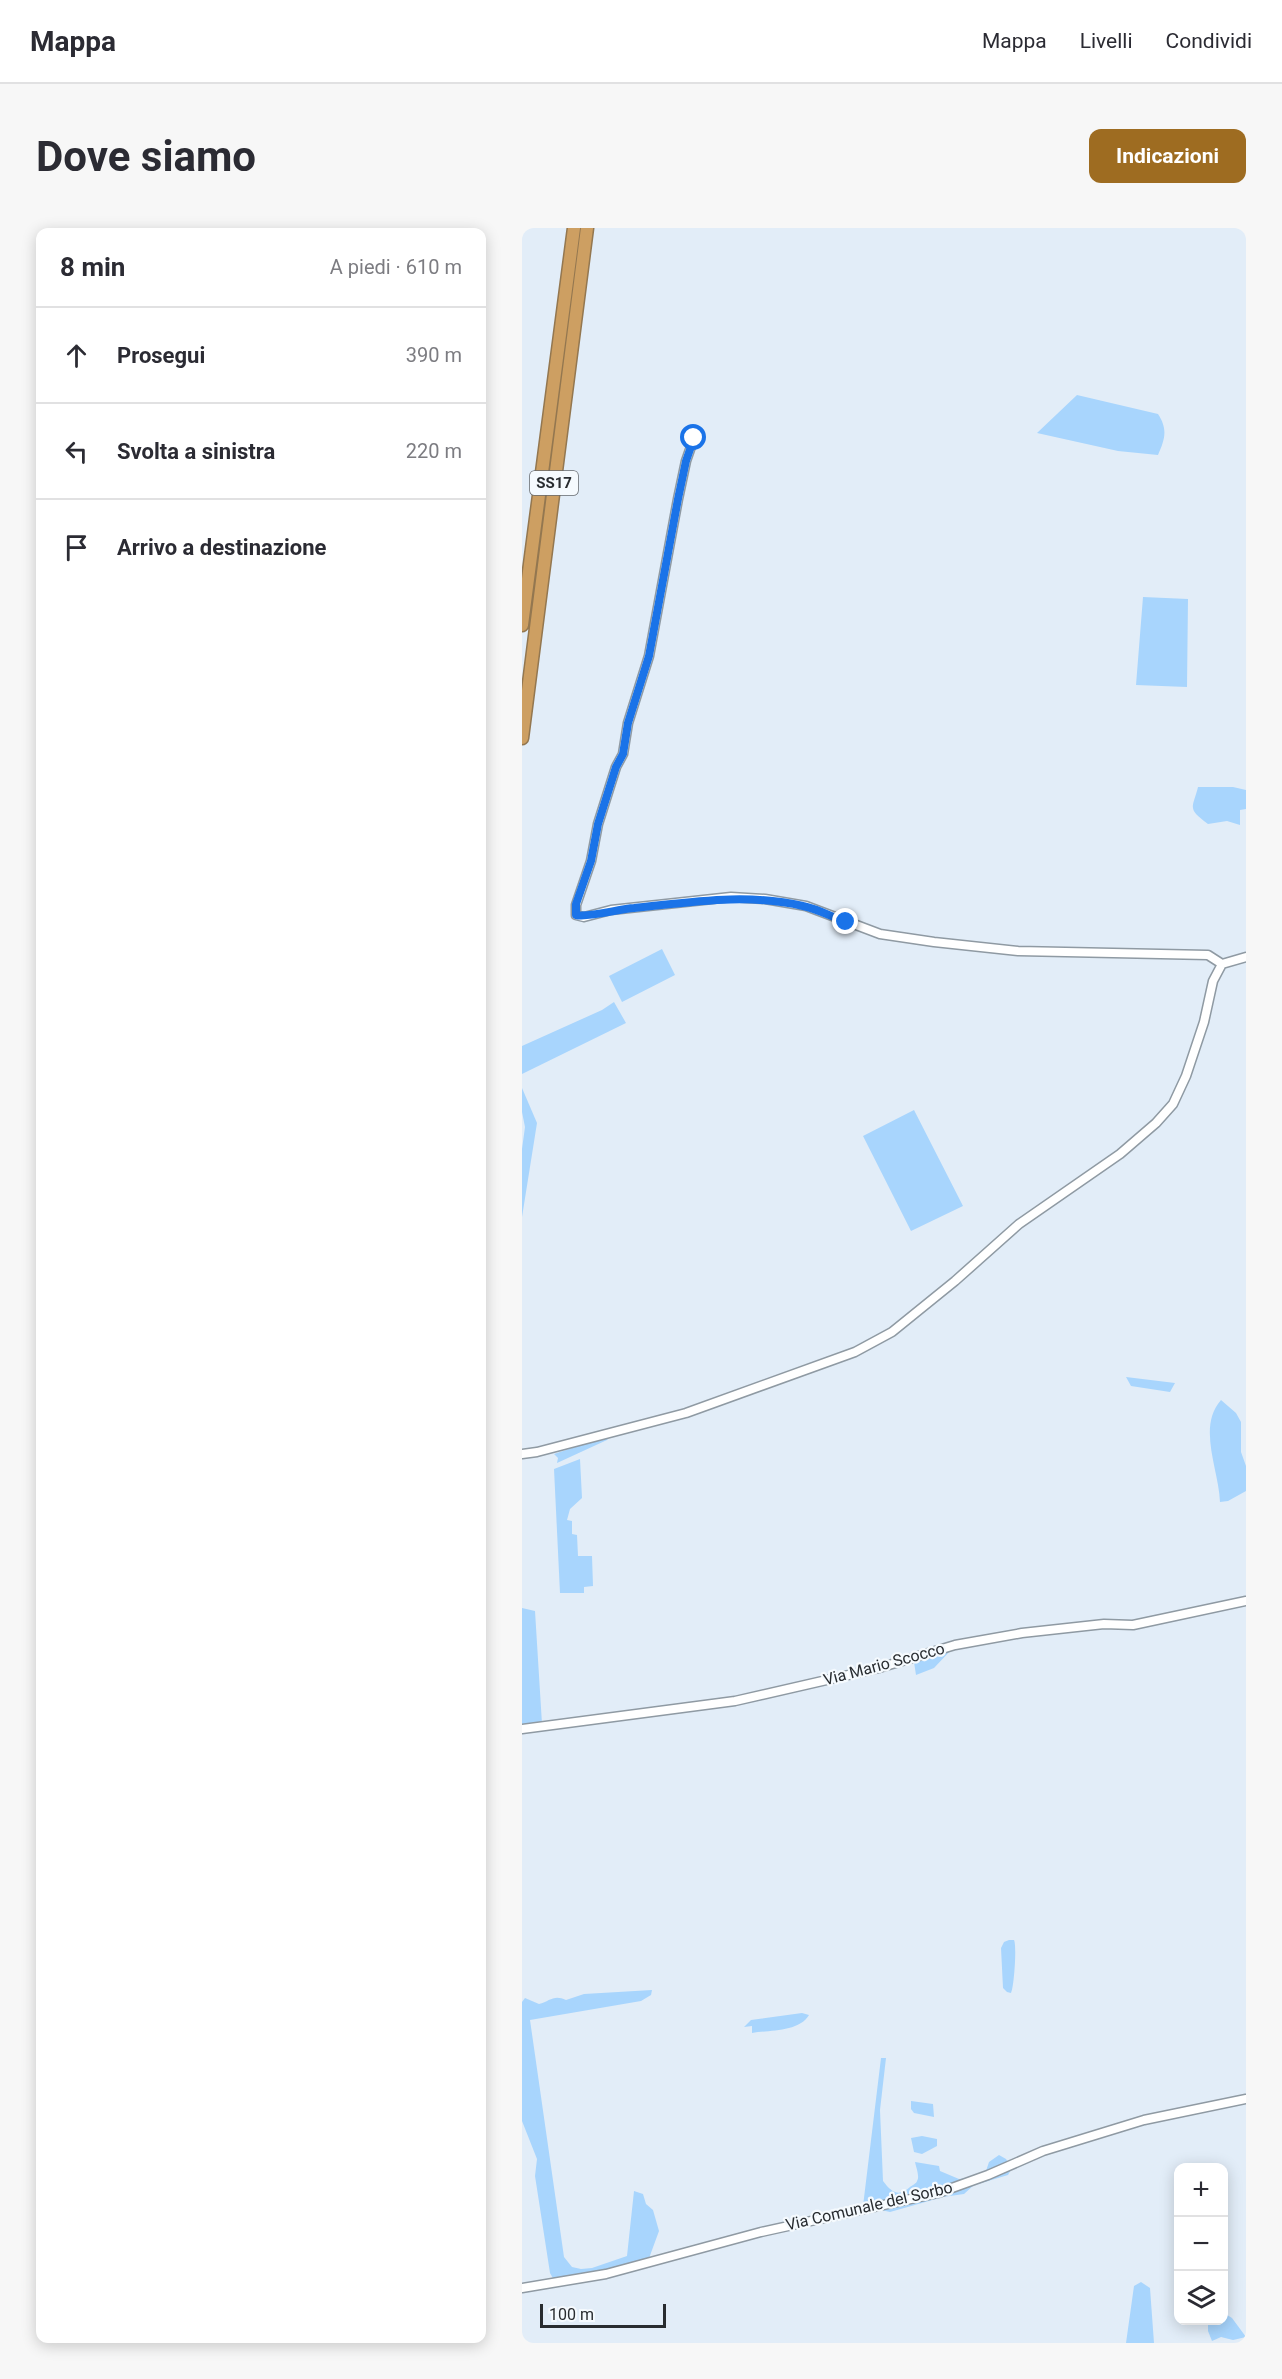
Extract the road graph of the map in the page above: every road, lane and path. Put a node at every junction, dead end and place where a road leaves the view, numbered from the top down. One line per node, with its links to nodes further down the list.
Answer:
1 (574, 228): 4 (highway, SS17)
2 (587, 228): 5 (highway, SS17)
3 (694, 438): 7 (street)
4 (522, 625)
5 (522, 738)
6 (1246, 957): 7 (street)
7 (1222, 964): 8 (street)
8 (522, 1454)
9 (1246, 1601): 10 (street, Via Mario Scocco)
10 (522, 1729)
11 (1246, 2099): 12 (street, Via Comunale del Sorbo)
12 (522, 2288)

